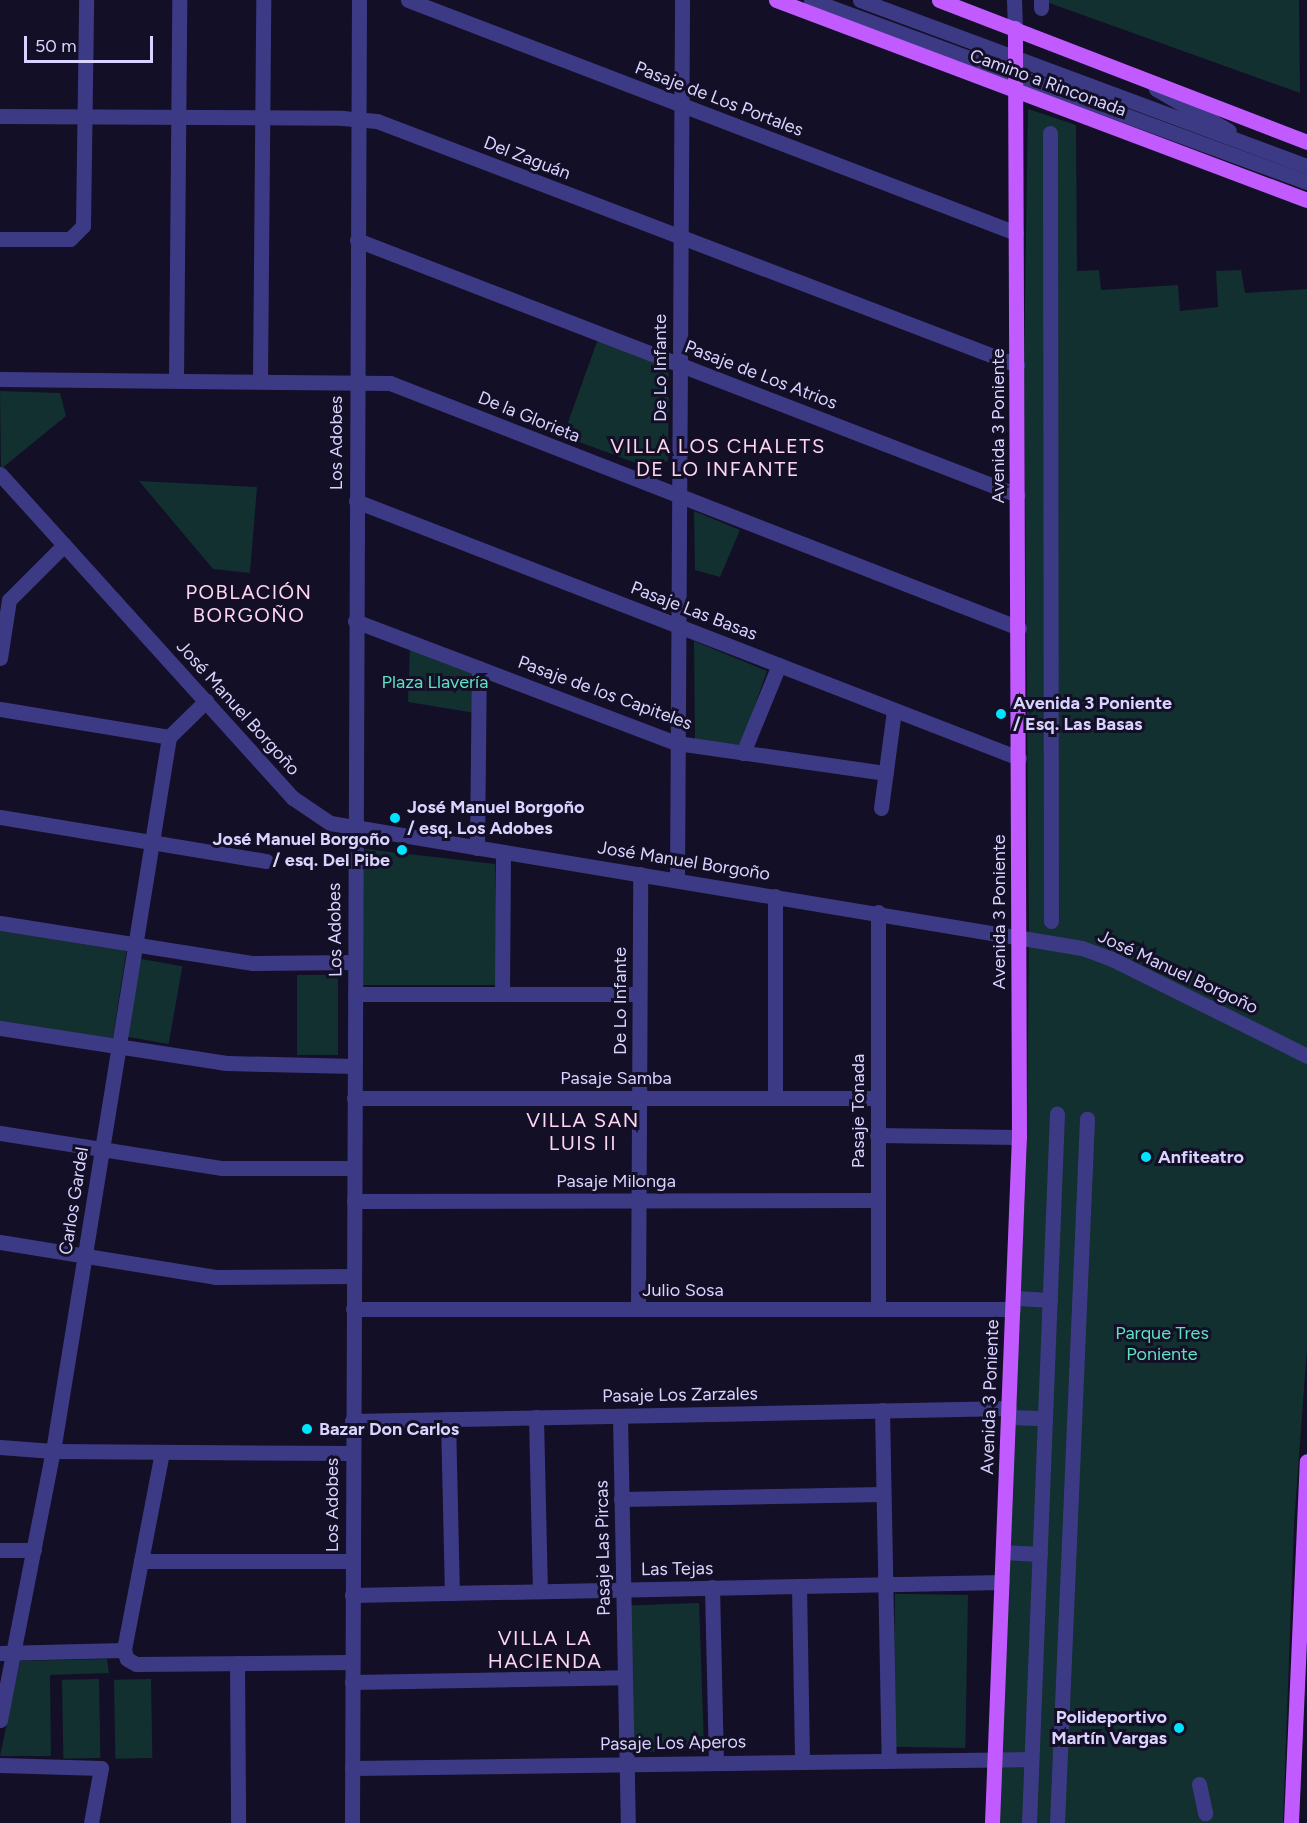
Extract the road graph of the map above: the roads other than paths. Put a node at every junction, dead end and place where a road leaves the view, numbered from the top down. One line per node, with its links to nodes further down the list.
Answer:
1 (86, 0): 19 (street)
2 (179, 0): 20 (street)
3 (263, 0): 21 (street)
4 (359, 0): 22 (street, Los Adobes)
5 (408, 0): 17 (street, Pasaje de Los Portales)
6 (682, 0): 17 (street, De Lo Infante)
7 (776, 0): 15 (main road, Camino a Rinconada)
8 (811, 0): 15 (street)
9 (860, 0): 13 (street)
10 (939, 0): 12 (main road, Camino a Rinconada)
11 (1014, 0): 12 (street, Avenida 3 Poniente)
12 (1015, 28): 13 (main road, Avenida 3 Poniente); 14 (main road, Camino a Rinconada)
13 (1015, 60): 15 (main road, Avenida 3 Poniente); 25 (street)
14 (1130, 74): 24 (main road, Camino a Rinconada); 25 (street)
15 (1015, 85): 16 (street); 27 (main road, Camino a Rinconada); 30 (main road, Avenida 3 Poniente)
16 (1082, 100): 27 (street); 28 (street)
17 (681, 106): 30 (street, Pasaje de Los Portales); 31 (street, De Lo Infante)
18 (0, 116): 19 (street, Del Zaguán)
19 (85, 116): 20 (street, Del Zaguán); 32 (street)
20 (178, 117): 21 (street, Del Zaguán); 37 (street)
21 (263, 117): 22 (street, Del Zaguán); 38 (street)
22 (358, 118): 31 (street, Del Zaguán); 33 (street, Los Adobes)
23 (1050, 133): 71 (street)
24 (1307, 142)
25 (1262, 151): 26 (street)
26 (1307, 166)
27 (1256, 181): 29 (main road, Camino a Rinconada)
28 (1307, 182)
29 (1307, 200)
30 (1016, 233): 35 (main road, Avenida 3 Poniente)
31 (681, 238): 34 (street, De Lo Infante); 35 (street, Del Zaguán)
32 (0, 239)
33 (357, 240): 34 (street, Pasaje de Los Atrios); 39 (street, Los Adobes)
34 (680, 364): 41 (street, Pasaje de Los Atrios); 42 (street, De Lo Infante)
35 (1017, 366): 41 (main road, Avenida 3 Poniente)
36 (0, 379): 37 (street, De la Glorieta)
37 (176, 380): 38 (street, De la Glorieta)
38 (260, 380): 39 (street, De la Glorieta)
39 (356, 380): 42 (street, De la Glorieta); 43 (street, Los Adobes)
40 (0, 474): 44 (street, José Manuel Borgoño)
41 (1017, 495): 48 (main road, Avenida 3 Poniente)
42 (679, 497): 47 (street, De Lo Infante); 48 (street, De la Glorieta)
43 (356, 501): 46 (street, Los Adobes); 47 (street, Pasaje Las Basas)
44 (64, 545): 45 (street); 52 (street, José Manuel Borgoño)
45 (4, 600): 49 (street)
46 (355, 621): 51 (street, Pasaje de los Capiteles); 62 (street, Los Adobes)
47 (678, 626): 50 (street, Pasaje Las Basas); 56 (street, De Lo Infante)
48 (1018, 628): 58 (main road, Avenida 3 Poniente)
49 (0, 658)
50 (779, 665): 54 (street, Pasaje Las Basas); 57 (street)
51 (478, 668): 56 (street, Pasaje de los Capiteles); 64 (street)
52 (206, 701): 55 (street); 62 (street, José Manuel Borgoño)
53 (0, 709): 55 (street)
54 (894, 710): 58 (street, Pasaje Las Basas); 59 (street)
55 (169, 737): 63 (street, Carlos Gardel)
56 (677, 743): 57 (street, Pasaje de los Capiteles); 68 (street, De Lo Infante)
57 (743, 753): 59 (street, Pasaje de los Capiteles)
58 (1018, 758): 73 (main road, Avenida 3 Poniente)
59 (886, 773): 60 (street)
60 (882, 808)
61 (0, 817): 63 (street)
62 (353, 829): 64 (street, José Manuel Borgoño); 75 (street, Los Adobes)
63 (152, 842): 66 (street); 74 (street, Carlos Gardel)
64 (477, 848): 65 (street, José Manuel Borgoño)
65 (503, 852): 67 (street, José Manuel Borgoño); 77 (street)
66 (266, 861)
67 (640, 874): 68 (street, José Manuel Borgoño); 78 (street, De Lo Infante)
68 (676, 880): 69 (street, José Manuel Borgoño)
69 (775, 896): 70 (street, José Manuel Borgoño); 85 (street)
70 (878, 912): 73 (street, José Manuel Borgoño); 86 (street, Pasaje Tonada)
71 (1051, 921)
72 (0, 923): 74 (street)
73 (1019, 935): 81 (street, José Manuel Borgoño); 91 (main road, Avenida 3 Poniente)
74 (135, 946): 75 (street); 80 (street, Carlos Gardel)
75 (355, 962): 76 (street, Los Adobes)
76 (355, 994): 77 (street); 82 (street, Los Adobes)
77 (502, 994): 78 (street)
78 (639, 994): 83 (street, De Lo Infante)
79 (0, 1028): 80 (street)
80 (119, 1047): 82 (street); 92 (street, Carlos Gardel)
81 (1307, 1056)
82 (354, 1066): 84 (street, Los Adobes)
83 (639, 1097): 84 (street, Pasaje Samba); 85 (street, Pasaje Samba); 94 (street, De Lo Infante)
84 (354, 1098): 93 (street, Los Adobes)
85 (775, 1098): 86 (street, Pasaje Samba)
86 (878, 1098): 90 (street, Pasaje Tonada)
87 (1057, 1114): 100 (street)
88 (1087, 1119): 157 (street)
89 (0, 1133): 92 (street)
90 (878, 1135): 91 (street); 95 (street, Pasaje Tonada)
91 (1019, 1137): 101 (main road, Avenida 3 Poniente)
92 (102, 1150): 93 (street); 98 (street, Carlos Gardel)
93 (354, 1168): 96 (street, Los Adobes)
94 (639, 1200): 95 (street, Pasaje Milonga); 96 (street, Pasaje Milonga); 103 (street, De Lo Infante)
95 (878, 1200): 104 (street, Pasaje Tonada)
96 (354, 1201): 99 (street, Los Adobes)
97 (0, 1242): 98 (street)
98 (85, 1256): 99 (street); 113 (street, Carlos Gardel)
99 (353, 1276): 102 (street, Los Adobes)
100 (1050, 1300): 101 (street, Julio Sosa); 109 (street)
101 (1013, 1304): 104 (street, Julio Sosa); 106 (main road, Avenida 3 Poniente)
102 (353, 1309): 103 (street, Julio Sosa); 111 (street, Los Adobes)
103 (638, 1309): 104 (street, Julio Sosa)
104 (878, 1309)
105 (882, 1410): 106 (street, Pasaje Los Zarzales); 107 (street, Pasaje Los Zarzales); 117 (street)
106 (1009, 1412): 109 (street, Pasaje Los Zarzales); 121 (main road, Avenida 3 Poniente)
107 (620, 1416): 108 (street, Pasaje Los Zarzales); 118 (street, Pasaje Las Pircas)
108 (536, 1417): 110 (street, Pasaje Los Zarzales); 130 (street)
109 (1045, 1418): 122 (street)
110 (448, 1419): 111 (street, Pasaje Los Zarzales); 131 (street)
111 (352, 1421): 115 (street, Los Adobes)
112 (0, 1448): 113 (street)
113 (53, 1451): 114 (street); 120 (street, Carlos Gardel)
114 (162, 1452): 115 (street); 123 (street)
115 (352, 1453): 124 (street, Los Adobes)
116 (1307, 1461): 139 (main road)
117 (883, 1494): 118 (street); 126 (street)
118 (621, 1499): 129 (street, Pasaje Las Pircas)
119 (0, 1550): 120 (street)
120 (34, 1550): 134 (street, Carlos Gardel)
121 (1003, 1552): 122 (street); 125 (main road, Avenida 3 Poniente)
122 (1040, 1554): 143 (street)
123 (141, 1561): 124 (street); 133 (street)
124 (352, 1561): 132 (street, Los Adobes)
125 (1002, 1582): 126 (street, Las Tejas); 141 (main road, Avenida 3 Poniente)
126 (885, 1584): 127 (street, Las Tejas); 142 (street)
127 (799, 1586): 128 (street, Las Tejas); 144 (street)
128 (712, 1587): 129 (street, Las Tejas); 145 (street)
129 (623, 1590): 130 (street, Las Tejas); 137 (street, Pasaje Las Pircas)
130 (540, 1591): 131 (street, Las Tejas)
131 (452, 1593): 132 (street, Las Tejas)
132 (352, 1595): 135 (street, Los Adobes)
133 (124, 1650): 134 (street); 136 (street)
134 (7, 1652): 140 (street, Carlos Gardel)
135 (352, 1662): 136 (street); 138 (street, Los Adobes)
136 (237, 1663): 152 (street)
137 (625, 1677): 138 (street); 146 (street, Pasaje Las Pircas)
138 (352, 1682): 148 (street, Los Adobes)
139 (1302, 1685): 158 (main road)
140 (0, 1720)
141 (995, 1757): 142 (street, Pasaje Los Aperos); 143 (street, Pasaje Los Aperos); 155 (main road, Avenida 3 Poniente)
142 (889, 1759): 144 (street, Pasaje Los Aperos)
143 (1031, 1759): 156 (street)
144 (802, 1760): 145 (street, Pasaje Los Aperos)
145 (716, 1762): 146 (street, Pasaje Los Aperos)
146 (627, 1763): 148 (street, Pasaje Los Aperos); 154 (street, Pasaje Las Pircas)
147 (0, 1765): 151 (street)
148 (352, 1768): 153 (street, Los Adobes)
149 (1199, 1784): 150 (street)
150 (1204, 1813)
151 (91, 1823)
152 (238, 1823)
153 (352, 1823)
154 (628, 1823)
155 (992, 1823)
156 (1029, 1823)
157 (1057, 1823)
158 (1291, 1823)

